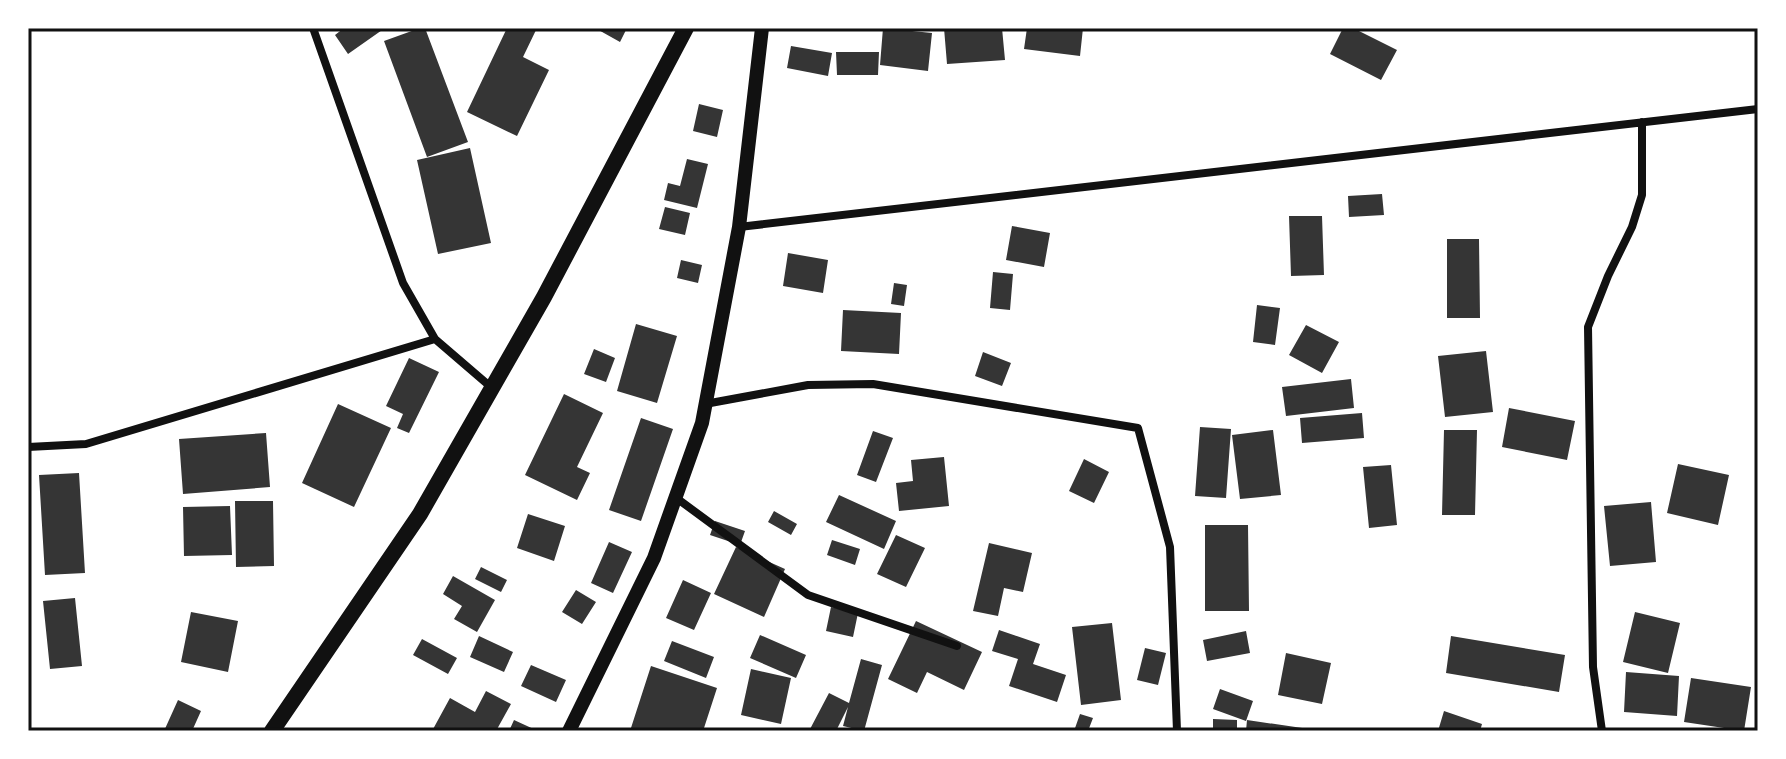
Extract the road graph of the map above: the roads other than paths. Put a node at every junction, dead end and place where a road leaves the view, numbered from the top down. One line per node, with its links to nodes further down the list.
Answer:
1 (313, 28): 7 (street)
2 (686, 28): 8 (main road)
3 (762, 28): 6 (street)
4 (1758, 109): 5 (street)
5 (1642, 122): 6 (street); 16 (street)
6 (739, 227): 9 (street)
7 (435, 339): 8 (street); 10 (street)
8 (492, 388): 13 (main road)
9 (704, 404): 11 (street); 15 (street)
10 (28, 447)
11 (675, 497): 12 (street); 14 (street)
12 (957, 646)
13 (272, 731)
14 (569, 731)
15 (1177, 731)
16 (1602, 731)

